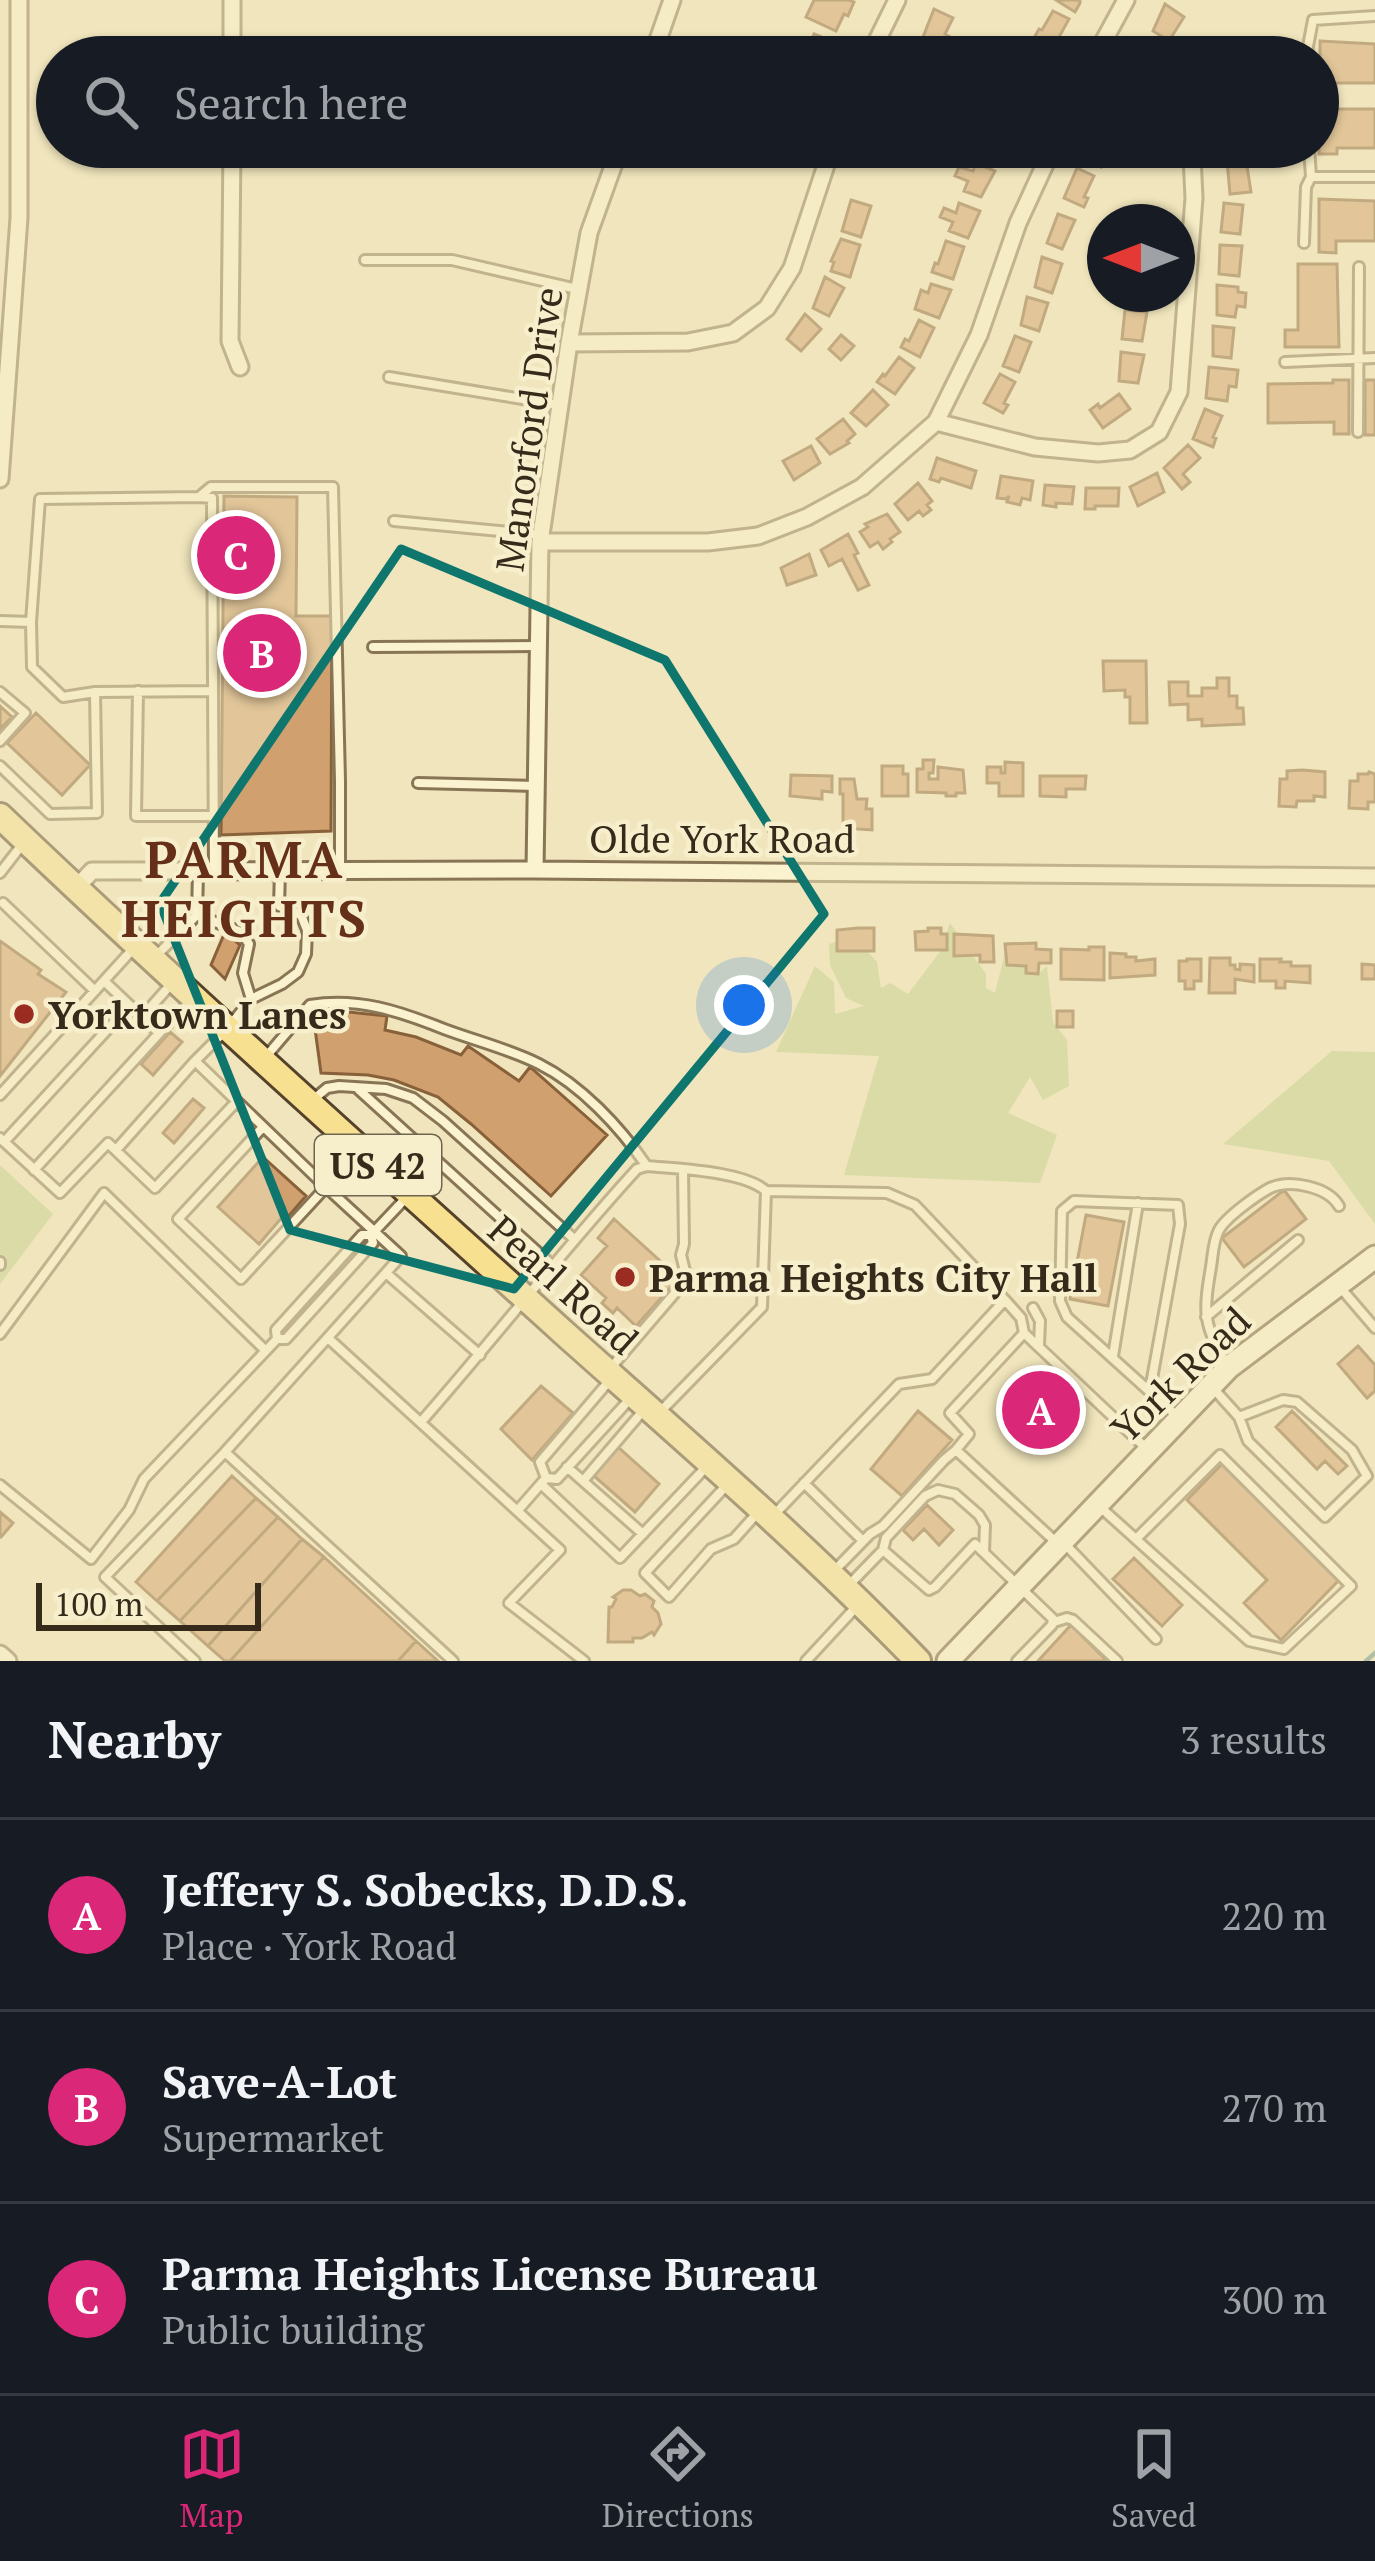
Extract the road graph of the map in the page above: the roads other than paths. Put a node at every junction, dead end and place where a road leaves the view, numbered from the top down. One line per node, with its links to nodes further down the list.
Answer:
1 (19, 0): 33 (street)
2 (232, 0): 7 (street)
3 (672, 0): 8 (street)
4 (897, 0): 9 (street)
5 (1126, 0): 10 (street)
6 (1375, 16): 11 (lane)
7 (232, 36)
8 (659, 36)
9 (879, 36)
10 (1106, 36)
11 (1310, 36)
12 (232, 168): 28 (street)
13 (612, 168): 23 (street, Manorford Drive)
14 (825, 168): 24 (street)
15 (1043, 168): 31 (street)
16 (1192, 168): 31 (street)
17 (1310, 168): 18 (lane)
18 (1311, 177): 19 (lane); 20 (lane)
19 (1375, 177)
20 (1304, 243)
21 (365, 260): 23 (lane)
22 (1359, 266): 25 (lane)
23 (579, 289): 24 (street, Manorford Drive)
24 (569, 343): 30 (street, Manorford Drive)
25 (1359, 358): 26 (lane); 27 (lane); 32 (lane)
26 (1375, 358)
27 (1285, 362)
28 (240, 368)
29 (389, 377): 30 (lane)
30 (560, 405): 36 (street, Manorford Drive)
31 (936, 422): 36 (street)
32 (1358, 432)
33 (0, 479)
34 (199, 497): 38 (lane); 41 (lane); 55 (lane)
35 (394, 521): 36 (lane)
36 (540, 538): 39 (street, Manorford Drive)
37 (0, 621): 38 (lane)
38 (31, 622): 43 (lane)
39 (538, 646): 40 (lane); 48 (street, Manorford Drive)
40 (373, 647)
41 (213, 691): 44 (lane); 50 (lane)
42 (0, 692): 45 (lane)
43 (95, 692): 44 (lane); 46 (lane)
44 (138, 692): 50 (lane)
45 (0, 741)
46 (0, 766)
47 (418, 783): 48 (lane)
48 (536, 785): 52 (street, Manorford Drive)
49 (0, 816): 51 (main road, Pearl Road / US 42)
50 (214, 816): 53 (lane)
51 (26, 840): 56 (lane); 58 (main road, Pearl Road / US 42)
52 (535, 870): 55 (street, Olde York Road); 57 (street, Olde York Road)
53 (206, 871): 54 (street, Olde York Road); 58 (street, Olde York Road); 60 (lane)
54 (280, 871): 55 (street, Olde York Road); 66 (lane)
55 (340, 871)
56 (0, 874)
57 (1375, 877)
58 (76, 888): 61 (main road, Pearl Road / US 42)
59 (2, 903): 64 (lane)
60 (197, 916): 61 (lane); 66 (lane)
61 (145, 952): 62 (main road, Pearl Road / US 42); 63 (lane)
62 (176, 980): 65 (main road, Pearl Road / US 42); 68 (lane)
63 (104, 981): 64 (lane); 67 (lane)
64 (95, 991): 74 (lane)
65 (195, 998): 69 (main road, Pearl Road / US 42); 70 (lane)
66 (251, 999): 69 (lane)
67 (129, 1006): 68 (lane); 78 (lane)
68 (142, 1017): 70 (lane)
69 (228, 1028): 71 (main road, Pearl Road / US 42); 72 (lane)
70 (159, 1033): 82 (lane)
71 (262, 1060): 76 (main road, Pearl Road / US 42); 80 (lane)
72 (195, 1061): 75 (lane); 79 (lane)
73 (356, 1088): 76 (lane); 89 (lane); 92 (lane)
74 (0, 1095)
75 (237, 1101): 77 (lane); 79 (lane)
76 (309, 1102): 85 (main road, Pearl Road / US 42)
77 (263, 1127): 83 (lane); 83 (lane)
78 (2, 1140): 82 (lane)
79 (112, 1147): 82 (lane)
80 (647, 1166): 81 (lane); 89 (lane)
81 (683, 1169): 84 (lane); 108 (lane)
82 (34, 1170)
83 (326, 1187): 88 (lane)
84 (766, 1191): 96 (lane); 111 (lane)
85 (410, 1193): 88 (lane); 95 (main road, Pearl Road / US 42)
86 (1138, 1204): 106 (lane); 106 (lane); 110 (lane)
87 (1339, 1206): 98 (lane)
88 (372, 1233): 93 (lane); 104 (lane)
89 (574, 1239): 92 (lane)
90 (1298, 1240): 98 (lane)
91 (1375, 1258): 94 (main road, York Road)
92 (552, 1265): 95 (lane)
93 (386, 1273): 102 (lane); 105 (lane)
94 (1338, 1284): 99 (lane); 107 (main road, York Road)
95 (526, 1298): 105 (lane); 108 (main road, Pearl Road / US 42)
96 (1005, 1300): 100 (lane); 123 (lane)
97 (1033, 1308): 103 (lane)
98 (1205, 1318): 107 (lane)
99 (1375, 1328)
100 (1024, 1333): 103 (lane); 115 (lane)
101 (0, 1334): 104 (lane)
102 (328, 1338): 114 (lane); 117 (lane)
103 (1039, 1347): 116 (lane)
104 (265, 1350): 124 (lane)
105 (480, 1355): 114 (lane)
106 (1113, 1358): 110 (lane)
107 (1229, 1367): 109 (main road, York Road)
108 (610, 1374): 111 (main road, Pearl Road / US 42); 120 (lane)
109 (1211, 1386): 112 (lane); 113 (main road, York Road)
110 (1150, 1390): 113 (lane)
111 (646, 1405): 118 (main road, Pearl Road / US 42); 119 (lane); 121 (lane)
112 (1240, 1417): 112 (lane)
113 (1180, 1419): 116 (main road, York Road)
114 (421, 1422): 126 (lane)
115 (956, 1450): 130 (lane); 131 (lane)
116 (1149, 1451): 125 (main road, York Road)
117 (225, 1452): 140 (lane); 141 (lane)
118 (710, 1463): 122 (main road, Pearl Road / US 42); 128 (lane)
119 (567, 1467): 120 (lane); 121 (lane)
120 (543, 1481): 126 (lane); 128 (lane)
121 (583, 1481): 128 (lane)
122 (730, 1481): 127 (main road, Pearl Road / US 42); 127 (lane)
123 (804, 1483): 127 (lane); 130 (lane)
124 (0, 1485)
125 (1098, 1505): 129 (lane); 131 (main road, York Road)
126 (518, 1510): 142 (lane)
127 (766, 1513): 134 (main road, Pearl Road / US 42)
128 (643, 1534)
129 (1136, 1539): 129 (lane)
130 (863, 1541): 134 (lane)
131 (1061, 1544): 135 (main road, York Road); 137 (lane)
132 (883, 1550): 133 (lane); 133 (lane); 134 (lane)
133 (984, 1552): 135 (lane)
134 (846, 1588): 143 (lane); 144 (main road, Pearl Road / US 42)
135 (1019, 1588): 136 (lane); 145 (main road, York Road)
136 (1054, 1622): 146 (lane); 147 (lane)
137 (1156, 1639)
138 (0, 1654): 139 (street)
139 (8, 1661)
140 (195, 1661)
141 (454, 1661)
142 (584, 1661)
143 (806, 1661)
144 (918, 1661)
145 (948, 1661)
146 (1017, 1661)
147 (1117, 1661)

